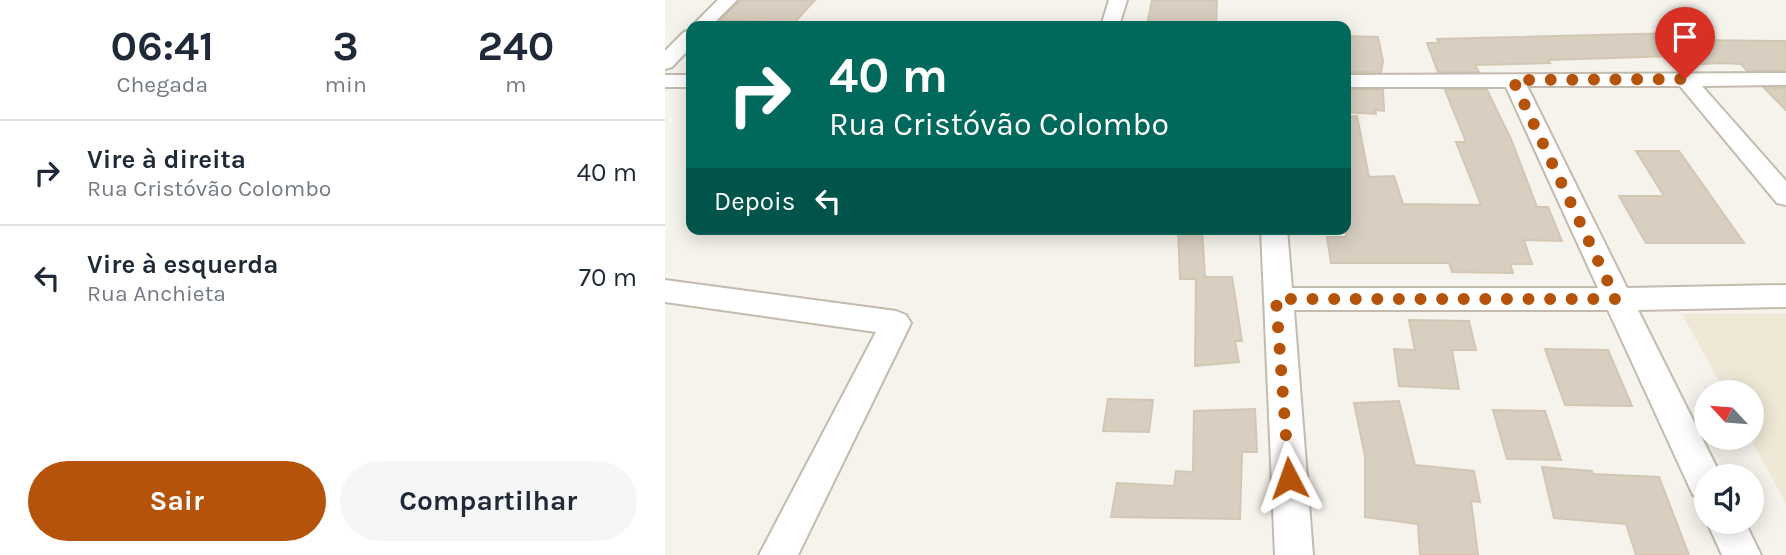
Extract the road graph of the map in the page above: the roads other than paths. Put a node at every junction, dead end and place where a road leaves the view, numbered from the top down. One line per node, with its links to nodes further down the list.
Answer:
1 (728, 0): 3 (street)
2 (1118, 0): 4 (street)
3 (706, 21)
4 (1112, 21)
5 (686, 41): 6 (street)
6 (665, 63)
7 (1685, 79): 8 (street); 9 (street); 13 (street)
8 (1786, 79)
9 (1513, 80): 12 (street); 18 (street)
10 (665, 81): 11 (street)
11 (686, 81)
12 (1351, 81)
13 (1786, 197)
14 (1274, 235): 17 (street)
15 (665, 291): 21 (street)
16 (1786, 296): 18 (street)
17 (1276, 299): 18 (street); 22 (street)
18 (1616, 299): 19 (street)
19 (1697, 464)
20 (1731, 534): 23 (street)
21 (778, 555)
22 (1294, 555)
23 (1742, 555)

